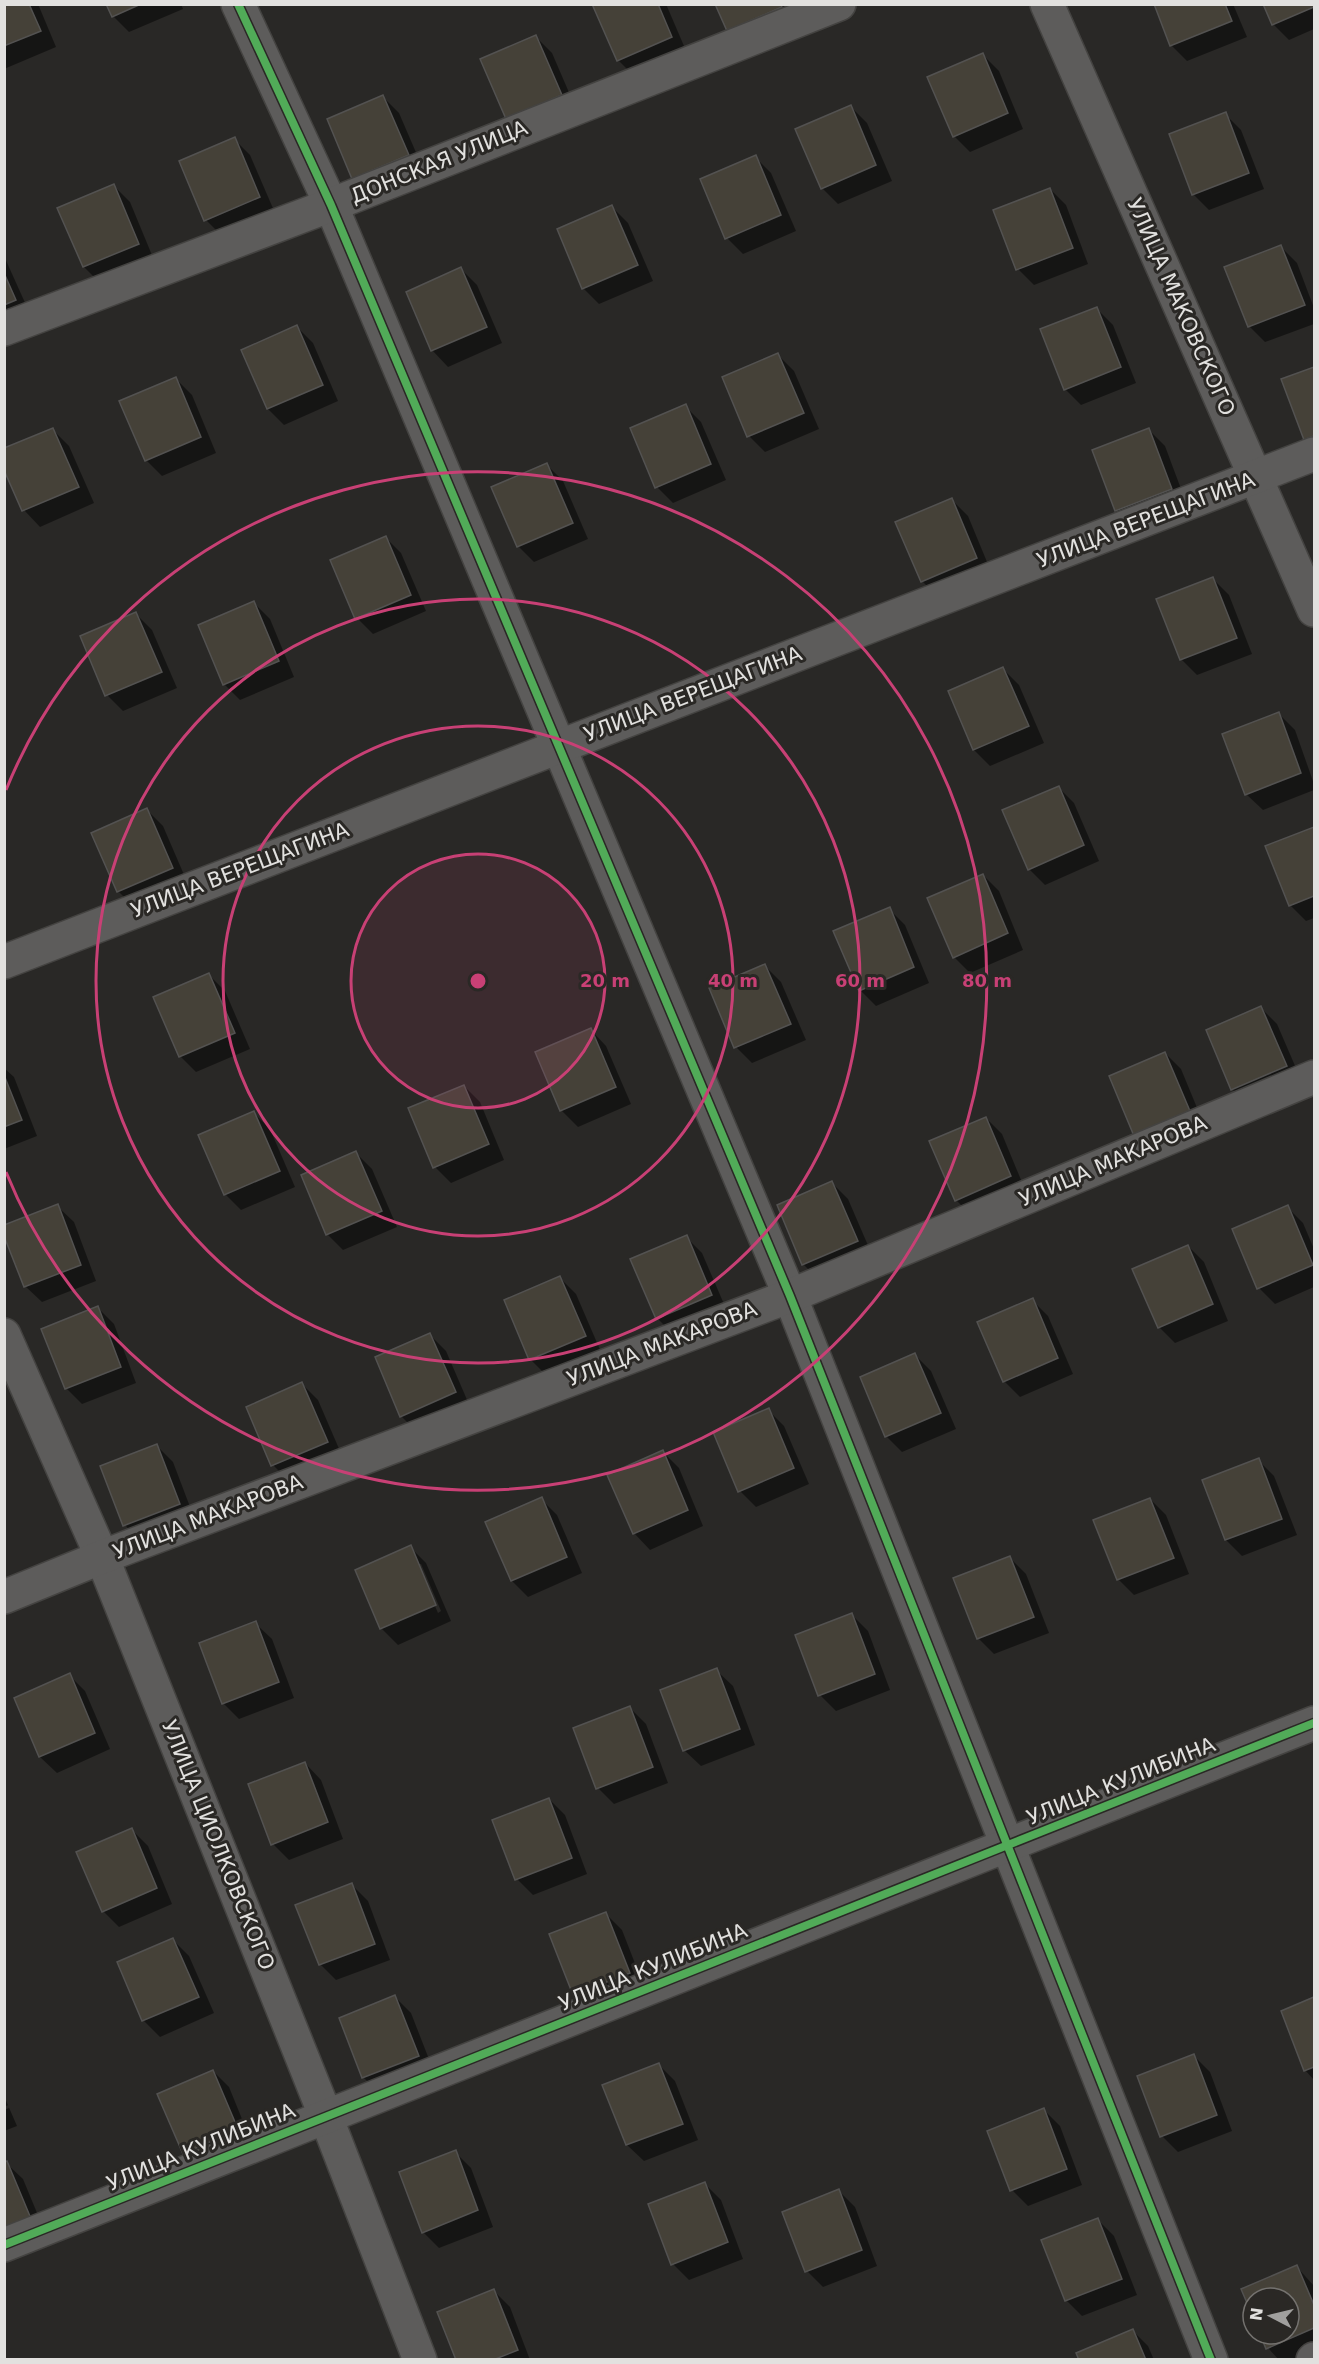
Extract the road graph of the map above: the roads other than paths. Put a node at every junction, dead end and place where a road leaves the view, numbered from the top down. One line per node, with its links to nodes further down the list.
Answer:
1 (238, 4): 4 (street)
2 (839, 4): 4 (street, ДОНСКАЯ УЛИЦА)
3 (1047, 4): 7 (street, УЛИЦА МАКОВСКОГО)
4 (331, 205): 5 (street, ДОНСКАЯ УЛИЦА); 9 (street)
5 (4, 329)
6 (1314, 454): 7 (street, УЛИЦА ВЕРЕЩАГИНА)
7 (1257, 477): 8 (street, УЛИЦА МАКОВСКОГО); 9 (street, УЛИЦА ВЕРЕЩАГИНА)
8 (1314, 610)
9 (560, 745): 10 (street, УЛИЦА ВЕРЕЩАГИНА); 12 (street)
10 (4, 962)
11 (1314, 1077): 12 (street, УЛИЦА МАКАРОВА)
12 (790, 1296): 14 (street, УЛИЦА МАКАРОВА); 17 (street)
13 (4, 1335): 14 (street, УЛИЦА ЦИОЛКОВСКОГО)
14 (102, 1557): 15 (street, УЛИЦА МАКАРОВА); 18 (street, УЛИЦА ЦИОЛКОВСКОГО)
15 (4, 1597)
16 (1314, 1723): 17 (street, УЛИЦА КУЛИБИНА)
17 (1006, 1846): 18 (street, УЛИЦА КУЛИБИНА); 21 (street)
18 (326, 2117): 19 (street, УЛИЦА КУЛИБИНА); 20 (street, УЛИЦА ЦИОЛКОВСКОГО)
19 (4, 2245)
20 (420, 2360)
21 (1211, 2360)

